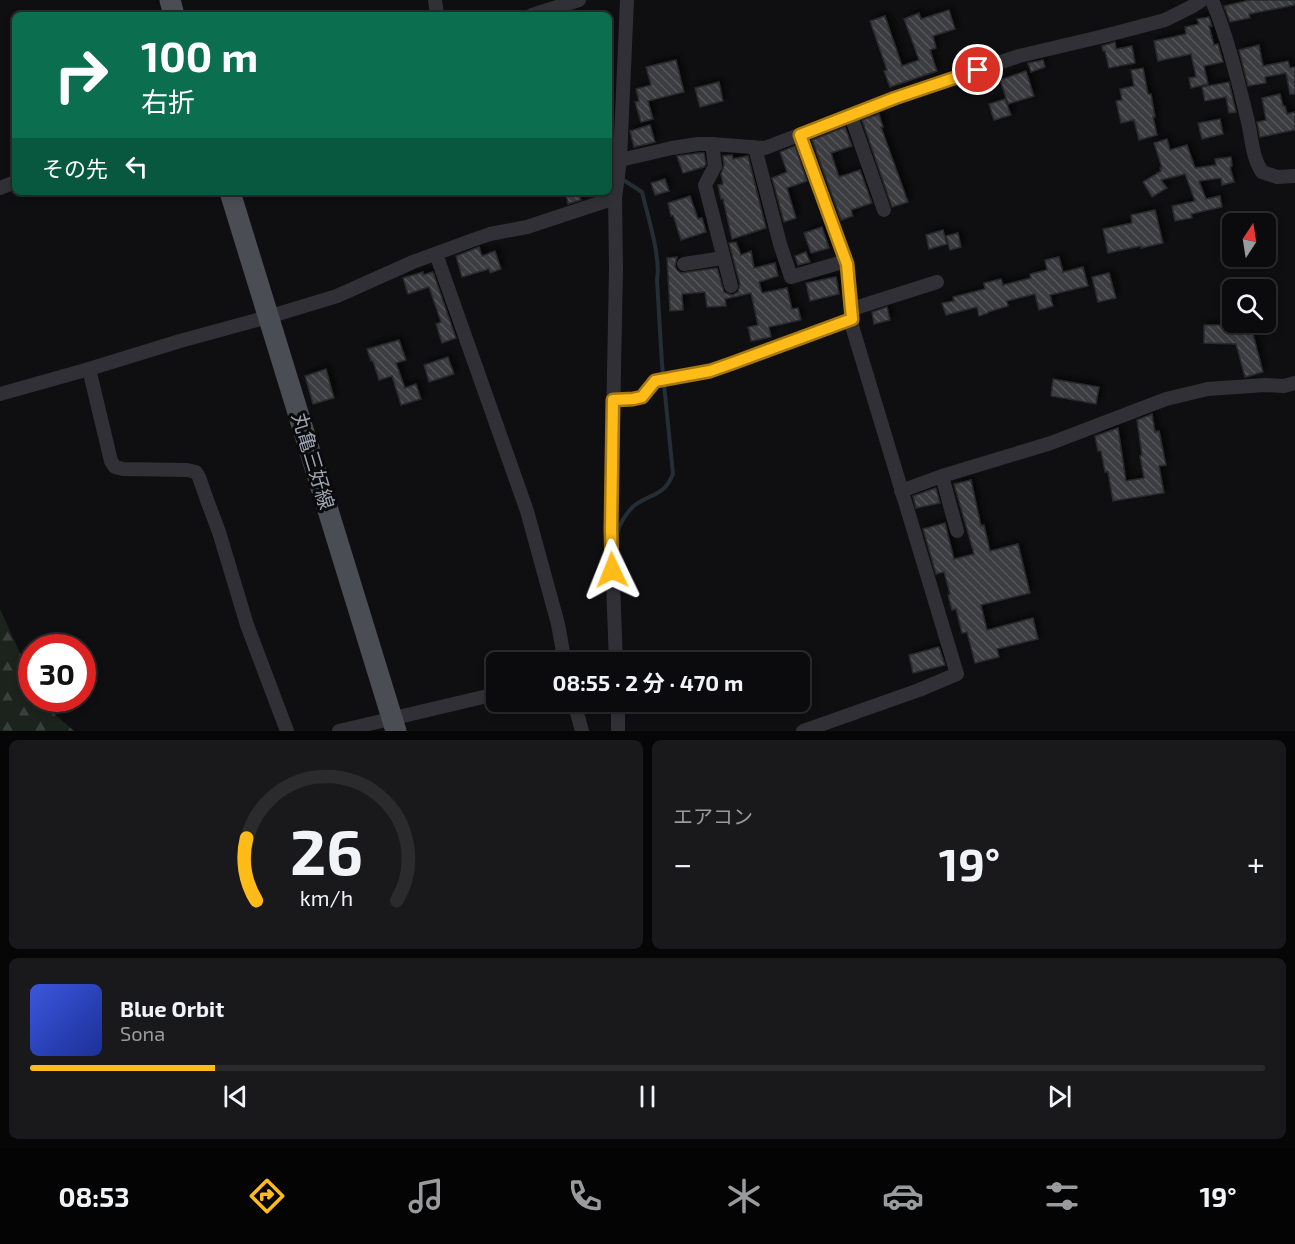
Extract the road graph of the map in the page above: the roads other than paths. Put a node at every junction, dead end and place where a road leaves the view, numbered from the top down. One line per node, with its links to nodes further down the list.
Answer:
1 (579, 0): 5 (street)
2 (627, 0): 10 (street)
3 (1202, 0): 6 (street)
4 (1212, 0): 11 (street)
5 (541, 12)
6 (851, 116): 7 (street); 14 (street)
7 (800, 135): 9 (street); 17 (street)
8 (712, 144): 9 (street); 10 (street); 16 (street)
9 (755, 148): 17 (street)
10 (620, 160): 13 (street)
11 (1295, 176)
12 (231, 195): 22 (main road, 丸亀三好線)
13 (615, 198): 15 (street); 26 (street)
14 (884, 210)
15 (436, 254): 22 (street); 30 (street)
16 (723, 258): 18 (street); 20 (street)
17 (846, 261): 21 (street)
18 (684, 264)
19 (937, 282): 21 (street)
20 (731, 286)
21 (852, 314): 26 (street); 28 (street)
22 (268, 317): 23 (street); 35 (main road, 丸亀三好線)
23 (89, 369): 25 (street); 36 (street)
24 (1295, 383): 27 (street)
25 (0, 394)
26 (613, 400): 31 (street)
27 (942, 476): 28 (street); 29 (street)
28 (901, 490): 40 (street)
29 (957, 531)
30 (563, 652)
31 (616, 652)
32 (486, 697): 35 (street)
33 (577, 712): 38 (street)
34 (618, 712): 39 (street)
35 (394, 724): 37 (street)
36 (287, 731)
37 (339, 731)
38 (582, 731)
39 (618, 731)
40 (803, 731)

